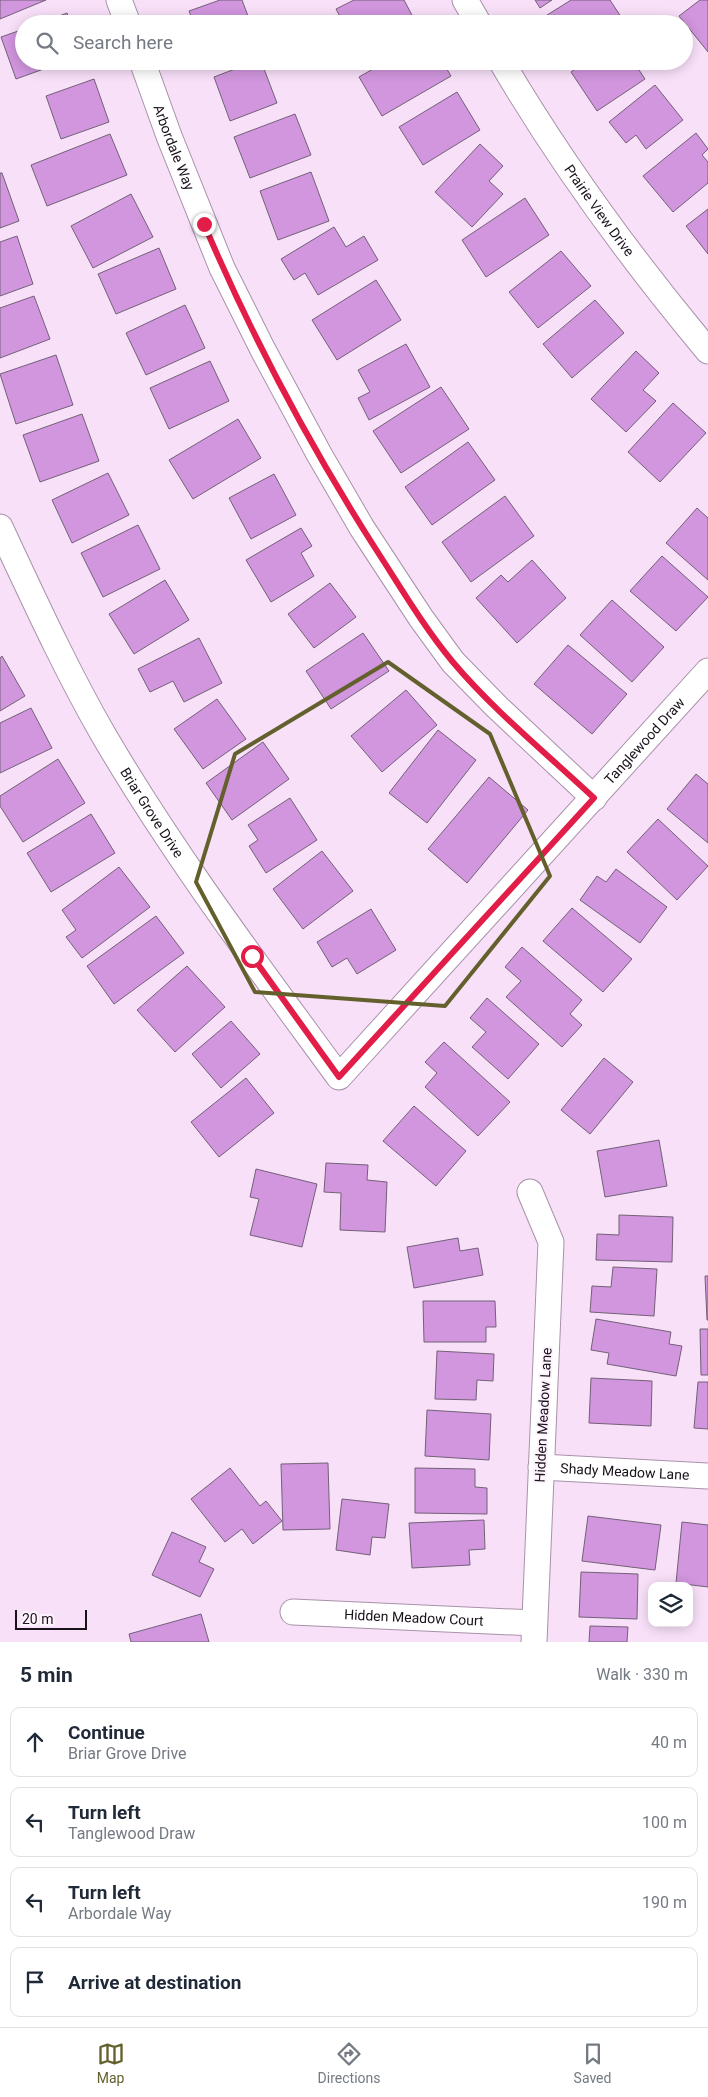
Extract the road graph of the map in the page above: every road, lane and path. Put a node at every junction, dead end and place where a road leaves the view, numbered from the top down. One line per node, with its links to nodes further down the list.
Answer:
1 (120, 0): 3 (street)
2 (465, 0): 4 (street)
3 (125, 15)
4 (474, 15)
5 (145, 70): 10 (street, Arbordale Way)
6 (506, 70): 7 (street, Prairie View Drive)
7 (708, 351)
8 (0, 527): 11 (street, Briar Grove Drive)
9 (708, 671): 10 (street, Tanglewood Draw)
10 (594, 798): 11 (street, Tanglewood Draw)
11 (339, 1077)
12 (530, 1192): 13 (street, Hidden Meadow Lane)
13 (541, 1467): 14 (street, Shady Meadow Lane); 16 (street, Hidden Meadow Lane)
14 (708, 1476)
15 (293, 1612): 16 (street, Hidden Meadow Court)
16 (534, 1633)

